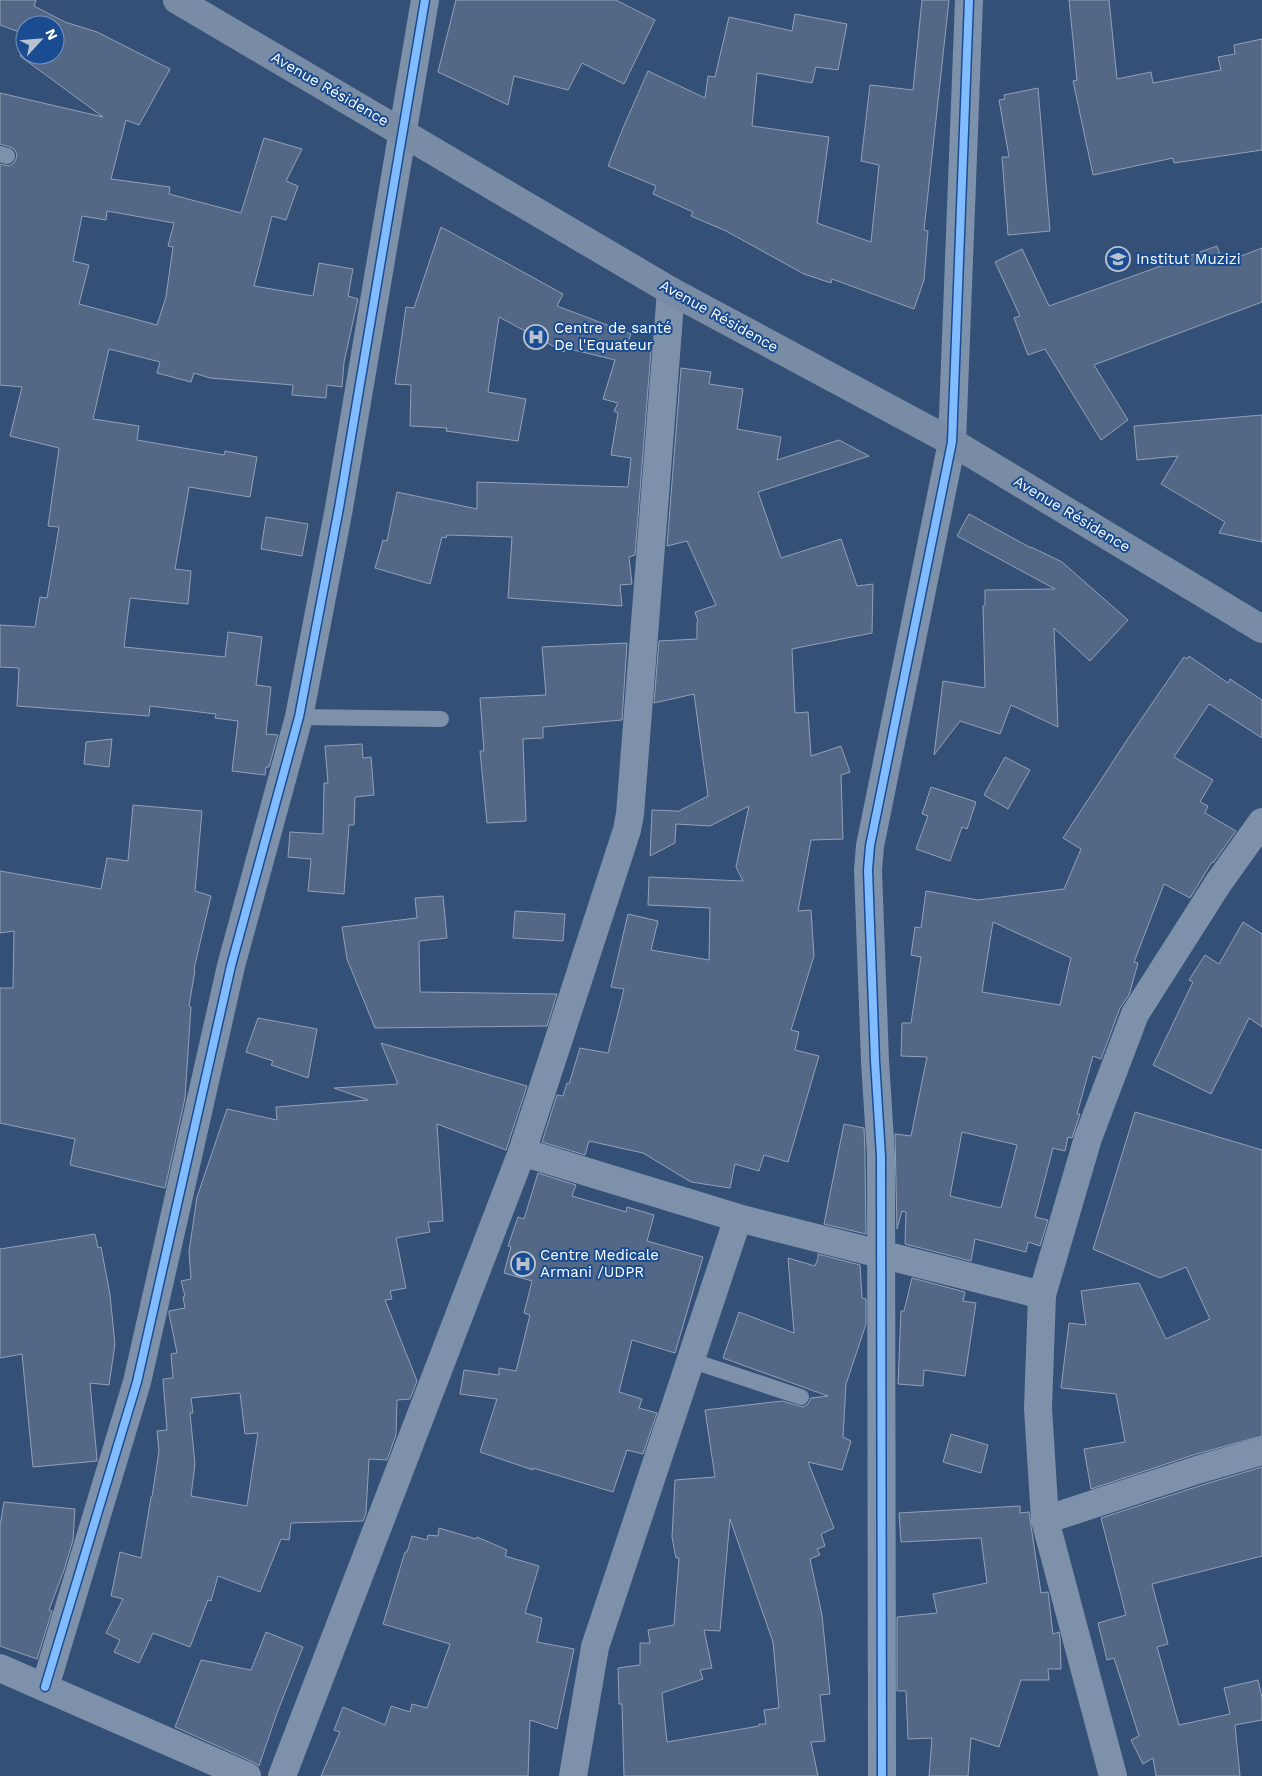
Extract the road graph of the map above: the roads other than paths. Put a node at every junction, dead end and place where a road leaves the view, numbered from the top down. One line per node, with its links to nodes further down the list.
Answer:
1 (177, 0): 4 (main road, Avenue Résidence)
2 (425, 0): 4 (street)
3 (969, 0): 6 (street)
4 (403, 132): 5 (main road, Avenue Résidence); 8 (street)
5 (671, 290): 6 (main road, Avenue Résidence); 11 (street)
6 (952, 442): 7 (main road, Avenue Résidence); 13 (street)
7 (1262, 629)
8 (299, 717): 9 (lane); 20 (street)
9 (441, 719)
10 (1262, 822): 14 (street)
11 (522, 1152): 12 (street); 22 (street)
12 (738, 1218): 13 (street); 15 (street)
13 (882, 1256): 14 (street); 24 (street)
14 (1042, 1296): 18 (street)
15 (690, 1360): 16 (lane); 23 (street)
16 (802, 1397)
17 (1262, 1452): 18 (street)
18 (1045, 1520): 25 (street)
19 (0, 1668): 20 (street)
20 (46, 1687): 21 (street)
21 (247, 1776)
22 (282, 1776)
23 (573, 1776)
24 (882, 1776)
25 (1113, 1776)

